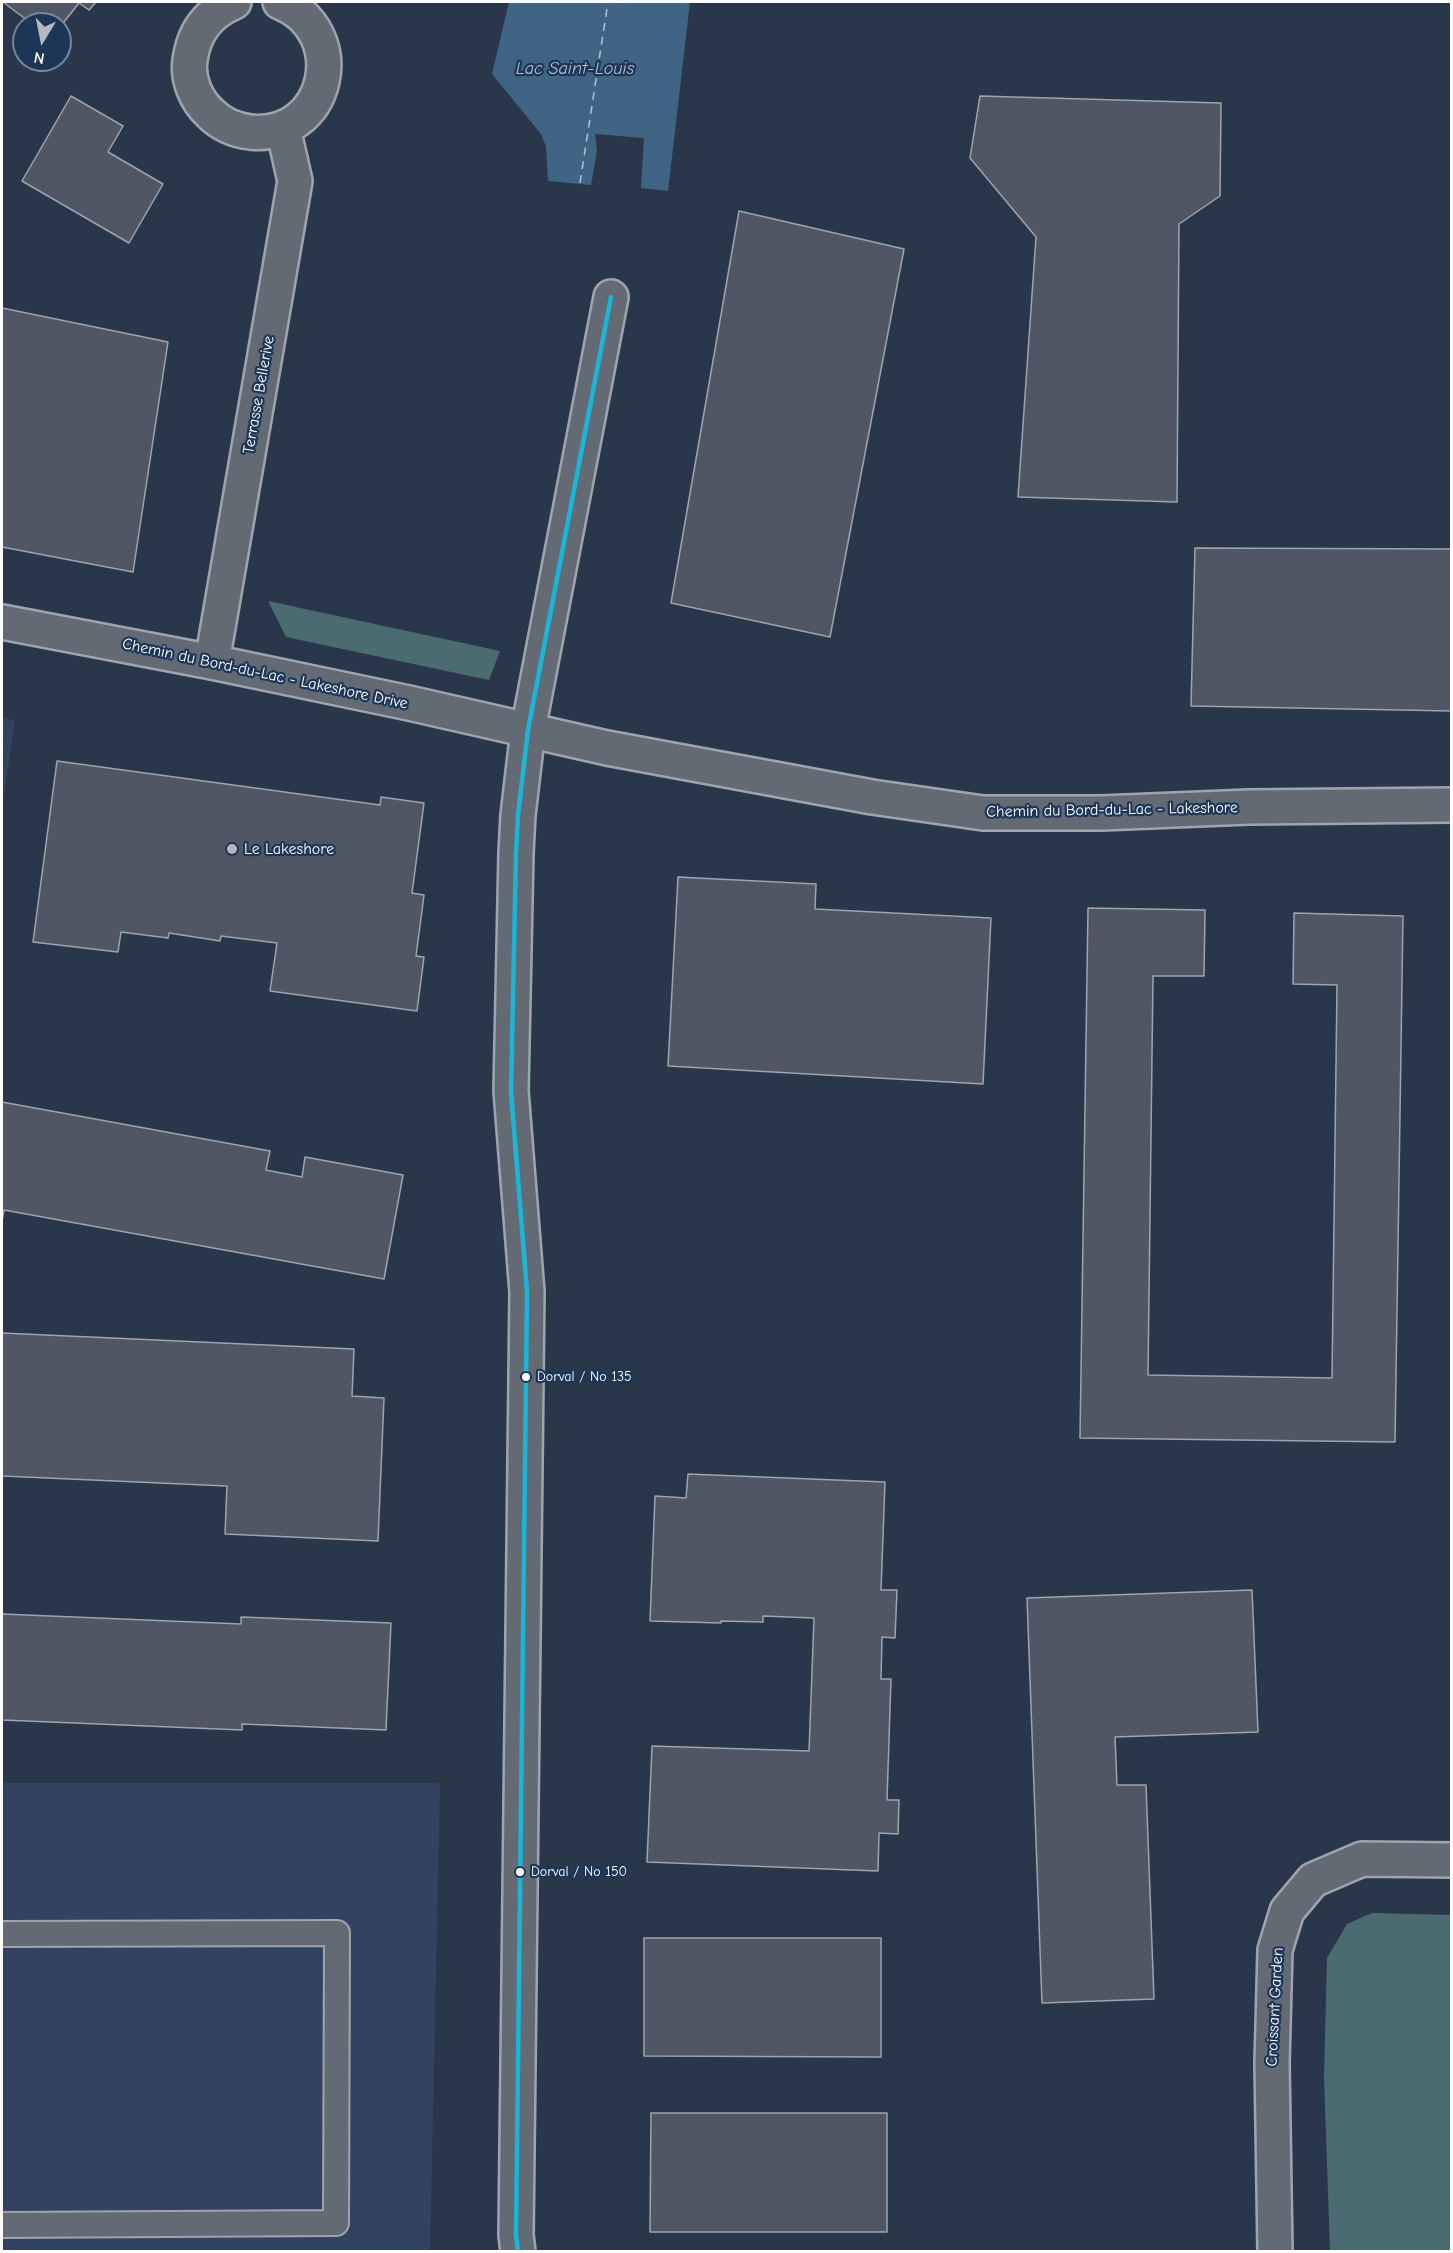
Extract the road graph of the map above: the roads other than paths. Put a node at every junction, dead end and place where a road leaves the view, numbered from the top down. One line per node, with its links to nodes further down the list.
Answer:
1 (234, 2): 3 (street)
2 (280, 2): 3 (street)
3 (283, 128): 6 (street, Terrasse Bellerive)
4 (611, 297): 7 (street)
5 (2, 622): 6 (street, Chemin du Bord-du-Lac - Lakeshore Drive)
6 (212, 662): 7 (street, Chemin du Bord-du-Lac - Lakeshore Drive)
7 (528, 730): 8 (street, Chemin du Bord-du-Lac - Lakeshore); 12 (street)
8 (1452, 805)
9 (1452, 1860): 13 (street, Croissant Garden)
10 (2, 1934): 11 (lane)
11 (2, 2224)
12 (516, 2246)
13 (1275, 2252)

